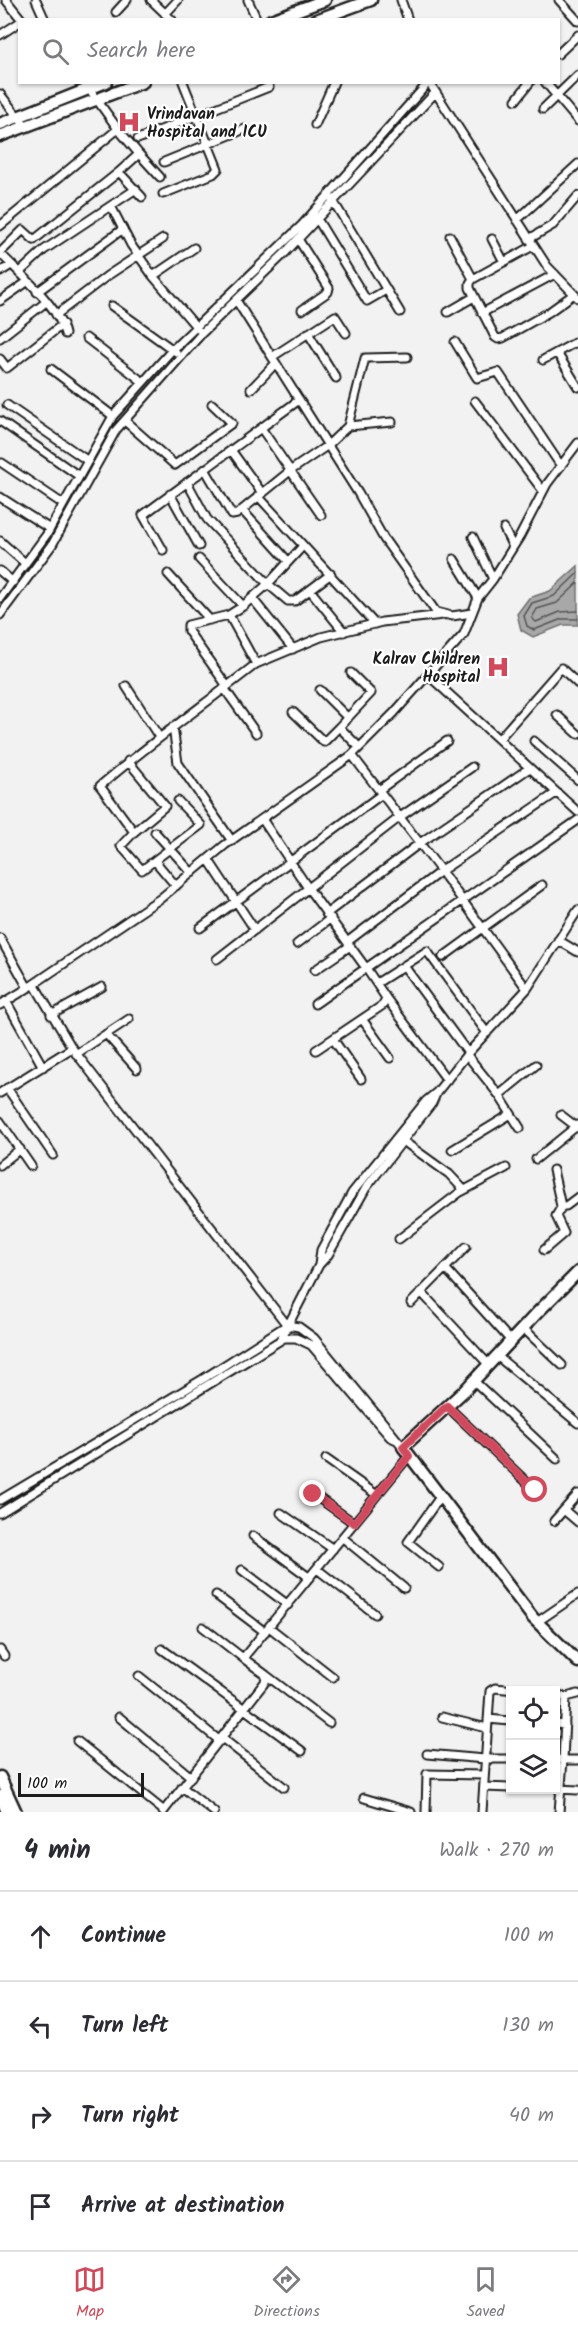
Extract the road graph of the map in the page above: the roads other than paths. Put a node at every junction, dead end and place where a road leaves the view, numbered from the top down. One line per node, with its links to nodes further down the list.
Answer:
1 (6, 0): 13 (street)
2 (36, 0): 14 (street)
3 (127, 0): 11 (street)
4 (151, 0): 12 (street)
5 (178, 0): 12 (street)
6 (248, 0): 15 (street)
7 (325, 0): 16 (street)
8 (370, 0): 17 (street)
9 (401, 0): 18 (street)
10 (559, 0): 19 (street)
11 (116, 12)
12 (169, 17)
13 (19, 18)
14 (44, 18)
15 (256, 18)
16 (277, 18)
17 (322, 18)
18 (407, 18)
19 (578, 21)
20 (18, 23): 21 (street)
21 (0, 35)
22 (578, 35): 23 (street)
23 (560, 52)
24 (578, 75): 36 (street)
25 (138, 84): 37 (street)
26 (184, 84): 40 (street)
27 (333, 84): 44 (street)
28 (427, 84): 59 (street)
29 (430, 84): 34 (street)
30 (529, 84): 38 (street)
31 (547, 84): 36 (street)
32 (86, 86): 37 (street); 42 (street)
33 (269, 87): 40 (street)
34 (435, 93): 59 (street); 62 (street)
35 (0, 94): 42 (street)
36 (557, 95): 39 (street); 41 (street)
37 (97, 99): 42 (street); 45 (street)
38 (516, 100)
39 (543, 109)
40 (197, 115): 48 (street); 49 (street)
41 (578, 120)
42 (23, 122): 43 (street); 47 (street)
43 (0, 124)
44 (315, 125)
45 (118, 129): 50 (street); 63 (street)
46 (245, 129): 49 (street)
47 (0, 136)
48 (138, 139)
49 (208, 144): 51 (street); 56 (street)
50 (139, 154): 53 (street); 54 (street)
51 (164, 162)
52 (578, 164): 62 (street)
53 (119, 172): 55 (street); 71 (street)
54 (160, 177)
55 (136, 189): 58 (street); 60 (street)
56 (163, 194)
57 (578, 196): 69 (street)
58 (142, 197)
59 (331, 198): 61 (street); 81 (street)
60 (111, 206): 64 (street); 76 (street)
61 (316, 215): 67 (street); 81 (street); 95 (street)
62 (517, 220): 69 (street)
63 (0, 226)
64 (123, 229): 72 (street); 82 (street)
65 (450, 236): 79 (street)
66 (163, 239): 72 (street)
67 (298, 239): 85 (street); 89 (street)
68 (492, 239): 73 (street)
69 (531, 243): 73 (street); 77 (street)
70 (194, 248): 78 (street)
71 (0, 253): 74 (street)
72 (139, 255): 78 (street); 93 (street)
73 (504, 262): 79 (street)
74 (11, 265): 75 (street); 76 (street)
75 (0, 272)
76 (19, 273): 80 (street)
77 (555, 274): 83 (street); 92 (street)
78 (153, 276): 95 (street)
79 (473, 279): 84 (street)
80 (27, 282): 82 (street); 86 (street)
81 (386, 290): 90 (street)
82 (37, 292): 87 (street)
83 (576, 296): 92 (street)
84 (474, 297): 91 (street); 92 (street)
85 (236, 300): 96 (street); 109 (street)
86 (0, 301)
87 (46, 302): 93 (street); 100 (street)
88 (112, 306): 104 (street)
89 (302, 310)
90 (400, 312)
91 (448, 312)
92 (482, 313)
93 (56, 315): 94 (street)
94 (63, 324): 99 (street); 108 (street)
95 (196, 327): 96 (street); 104 (street)
96 (202, 333): 106 (street)
97 (308, 333): 98 (street); 109 (street); 112 (street)
98 (346, 333)
99 (65, 334)
100 (0, 338)
101 (86, 338): 113 (street)
102 (578, 341): 105 (street)
103 (454, 342): 131 (street)
104 (172, 350): 106 (street); 113 (street)
105 (557, 353): 110 (street); 114 (street)
106 (182, 356): 121 (street)
107 (407, 357): 124 (street)
108 (0, 360)
109 (274, 360): 115 (street); 116 (street)
110 (543, 360)
111 (51, 369): 120 (street)
112 (336, 378)
113 (143, 382): 120 (street)
114 (578, 387)
115 (251, 389)
116 (299, 400): 125 (street); 127 (street)
117 (475, 400): 136 (street)
118 (212, 404): 121 (street)
119 (7, 405): 129 (street)
120 (113, 416): 129 (street)
121 (125, 420): 167 (street)
122 (0, 421): 134 (street)
123 (392, 422): 124 (street)
124 (348, 426): 127 (street)
125 (261, 428): 128 (street); 133 (street)
126 (578, 443): 131 (street)
127 (328, 445): 133 (street); 169 (street)
128 (231, 450): 132 (street); 138 (street)
129 (88, 460): 134 (street)
130 (2, 463): 140 (street)
131 (561, 466): 136 (street)
132 (205, 469): 135 (street); 141 (street)
133 (290, 471): 138 (street); 142 (street)
134 (79, 476): 140 (street)
135 (187, 482): 137 (street); 160 (street)
136 (543, 491): 149 (street)
137 (170, 494): 147 (street); 150 (street)
138 (260, 494): 141 (street); 148 (street)
139 (0, 497): 143 (street)
140 (63, 504): 143 (street)
141 (242, 510): 153 (street)
142 (321, 515)
143 (50, 529): 154 (street)
144 (504, 529): 149 (street)
145 (473, 537): 158 (street)
146 (0, 541): 154 (street)
147 (199, 546)
148 (302, 547): 153 (street); 157 (street)
149 (513, 547): 158 (street)
150 (164, 550)
151 (200, 559): 165 (street)
152 (454, 559): 164 (street)
153 (288, 561): 160 (street)
154 (25, 563): 159 (street)
155 (0, 572): 159 (street)
156 (168, 574): 170 (street)
157 (331, 574): 161 (street); 171 (street)
158 (494, 579): 164 (street)
159 (13, 582): 162 (street)
160 (268, 584): 161 (street); 163 (street)
161 (310, 590): 172 (street)
162 (0, 598)
163 (252, 598): 165 (street); 173 (street)
164 (478, 598): 166 (street)
165 (243, 606): 168 (street)
166 (472, 614): 169 (street); 176 (street)
167 (0, 615)
168 (229, 615): 170 (street); 174 (street)
169 (443, 615): 171 (street)
170 (210, 620): 179 (street)
171 (375, 624): 172 (street)
172 (344, 632): 173 (street)
173 (293, 649): 174 (street)
174 (256, 664): 179 (street)
175 (351, 673): 183 (street)
176 (428, 675): 189 (street); 192 (street)
177 (578, 684): 189 (street)
178 (126, 686): 188 (street)
179 (226, 687): 184 (street); 186 (street)
180 (320, 690): 183 (street)
181 (293, 711): 185 (street)
182 (557, 715): 187 (street)
183 (348, 718): 185 (street)
184 (173, 727): 188 (street); 207 (street)
185 (339, 727): 192 (street)
186 (256, 733)
187 (578, 734)
188 (159, 737): 194 (street)
189 (499, 739): 196 (street)
190 (447, 741): 198 (street)
191 (534, 741): 197 (street)
192 (359, 747): 193 (street)
193 (352, 755): 198 (street); 203 (street)
194 (129, 761): 205 (street); 205 (street)
195 (472, 767): 202 (street)
196 (528, 769): 199 (street); 208 (street)
197 (578, 780)
198 (380, 792): 202 (street); 212 (street)
199 (556, 793): 201 (street); 213 (street)
200 (178, 801): 209 (street)
201 (578, 812)
202 (400, 817): 208 (street); 217 (street)
203 (262, 819): 207 (street); 212 (street)
204 (578, 820): 219 (street)
205 (134, 832): 211 (street)
206 (155, 832): 209 (street)
207 (232, 841): 210 (street)
208 (420, 843): 213 (street); 221 (street)
209 (170, 849): 211 (street); 214 (street)
210 (208, 859): 214 (street); 218 (street)
211 (154, 861): 216 (street)
212 (290, 861): 217 (street); 218 (street)
213 (441, 871): 219 (street); 228 (street)
214 (192, 873): 216 (street)
215 (542, 885): 224 (street)
216 (176, 886): 236 (street)
217 (308, 888): 221 (street); 223 (street)
218 (236, 901): 222 (street); 223 (street)
219 (462, 901): 224 (street); 233 (street)
220 (578, 910): 226 (street)
221 (329, 916): 227 (street); 228 (street)
222 (200, 928)
223 (255, 930): 231 (street)
224 (482, 930): 230 (street); 238 (street)
225 (0, 938): 236 (street)
226 (558, 940): 229 (street); 238 (street)
227 (297, 944)
228 (349, 944): 233 (street); 234 (street)
229 (578, 952)
230 (443, 957)
231 (216, 959)
232 (404, 966): 235 (street); 245 (street); 250 (street)
233 (366, 968): 235 (street); 241 (street)
234 (315, 970)
235 (377, 983): 239 (street)
236 (31, 986): 240 (street); 242 (street)
237 (102, 987): 242 (street)
238 (527, 989): 245 (street)
239 (386, 998): 244 (street); 256 (street)
240 (3, 1003): 253 (street)
241 (315, 1004)
242 (51, 1015): 249 (street)
243 (129, 1019): 246 (street)
244 (363, 1019): 247 (street); 251 (street)
245 (487, 1033): 250 (street)
246 (106, 1034): 249 (street); 254 (street)
247 (333, 1039): 248 (street); 255 (street)
248 (316, 1050)
249 (74, 1051): 253 (street); 286 (street)
250 (468, 1054): 256 (street); 260 (street)
251 (390, 1058)
252 (536, 1065): 260 (street)
253 (43, 1067): 257 (street)
254 (137, 1069)
255 (361, 1079)
256 (447, 1080): 258 (street)
257 (7, 1088): 259 (street); 269 (street)
258 (437, 1092): 266 (street); 281 (street)
259 (0, 1093)
260 (499, 1095): 261 (street)
261 (511, 1114): 265 (street); 268 (street)
262 (561, 1115): 264 (street)
263 (0, 1122): 267 (street)
264 (577, 1126): 270 (street)
265 (520, 1128)
266 (403, 1141): 275 (street); 281 (street)
267 (20, 1149): 271 (street); 272 (street)
268 (452, 1150)
269 (53, 1155)
270 (536, 1159)
271 (0, 1165)
272 (32, 1166)
273 (506, 1168): 275 (street)
274 (553, 1170): 277 (street)
275 (464, 1190): 278 (street)
276 (578, 1198): 277 (street)
277 (562, 1206): 280 (street)
278 (399, 1239)
279 (466, 1247): 282 (street)
280 (544, 1250)
281 (319, 1265): 286 (street)
282 (445, 1268): 284 (street); 289 (street)
283 (578, 1272): 287 (street)
284 (421, 1292): 285 (street); 291 (street)
285 (411, 1303)
286 (287, 1325): 288 (street); 296 (street); 299 (street)
287 (522, 1328): 289 (street); 292 (street)
288 (281, 1339): 296 (street); 300 (street)
289 (511, 1341): 290 (street)
290 (497, 1356): 291 (street); 295 (street)
291 (489, 1365): 293 (street)
292 (562, 1365)
293 (474, 1380): 294 (street); 298 (street)
294 (447, 1406): 296 (street); 301 (street)
295 (578, 1423)
296 (403, 1448): 305 (street); 306 (street)
297 (326, 1459): 305 (street)
298 (557, 1459)
299 (33, 1479): 300 (street); 302 (street)
300 (40, 1488): 308 (street)
301 (535, 1490)
302 (14, 1491): 307 (street); 308 (street)
303 (313, 1494): 314 (street)
304 (578, 1494): 309 (street)
305 (377, 1495): 314 (street)
306 (440, 1497): 318 (street); 327 (street)
307 (0, 1500)
308 (20, 1500): 310 (street)
309 (564, 1509): 312 (street); 313 (street)
310 (0, 1513)
311 (281, 1513): 317 (street)
312 (554, 1521)
313 (578, 1522)
314 (354, 1523): 316 (street)
315 (253, 1536): 321 (street)
316 (342, 1538): 317 (street); 322 (street)
317 (333, 1550): 319 (street)
318 (439, 1567)
319 (317, 1569): 321 (street); 326 (street)
320 (242, 1570): 325 (street)
321 (310, 1578): 325 (street)
322 (404, 1588)
323 (578, 1594): 327 (street)
324 (216, 1595): 329 (street)
325 (288, 1605): 329 (street)
326 (375, 1614)
327 (533, 1617): 332 (street)
328 (203, 1627): 331 (street)
329 (267, 1630): 331 (street); 335 (street)
330 (162, 1649): 340 (street)
331 (243, 1658): 333 (street)
332 (577, 1658)
333 (266, 1675): 340 (street); 345 (street)
334 (139, 1676): 349 (street)
335 (333, 1677)
336 (506, 1690): 343 (street)
337 (578, 1694): 339 (street)
338 (560, 1696): 339 (street)
339 (566, 1697): 347 (street)
340 (245, 1709): 349 (street); 351 (street)
341 (119, 1717): 360 (street)
342 (442, 1717): 348 (street)
343 (488, 1719): 344 (street); 348 (street)
344 (506, 1721)
345 (329, 1723)
346 (560, 1724): 347 (street)
347 (565, 1725): 353 (street)
348 (487, 1728): 354 (street)
349 (221, 1740): 360 (street); 362 (street)
350 (78, 1742): 371 (street)
351 (302, 1751)
352 (426, 1754): 354 (street)
353 (560, 1754)
354 (485, 1759): 355 (street); 358 (street)
355 (506, 1759)
356 (560, 1760): 357 (street)
357 (578, 1760)
358 (484, 1775): 363 (street); 374 (street)
359 (0, 1777): 370 (street)
360 (191, 1777): 361 (street)
361 (182, 1787): 371 (street); 372 (street)
362 (284, 1787)
363 (484, 1787): 364 (street); 375 (street)
364 (506, 1788)
365 (560, 1789): 366 (street)
366 (578, 1790)
367 (558, 1794): 376 (street)
368 (0, 1796): 370 (street)
369 (364, 1798): 373 (street)
370 (11, 1811)
371 (163, 1811)
372 (214, 1812)
373 (411, 1812)
374 (426, 1812)
375 (482, 1812)
376 (559, 1812)

